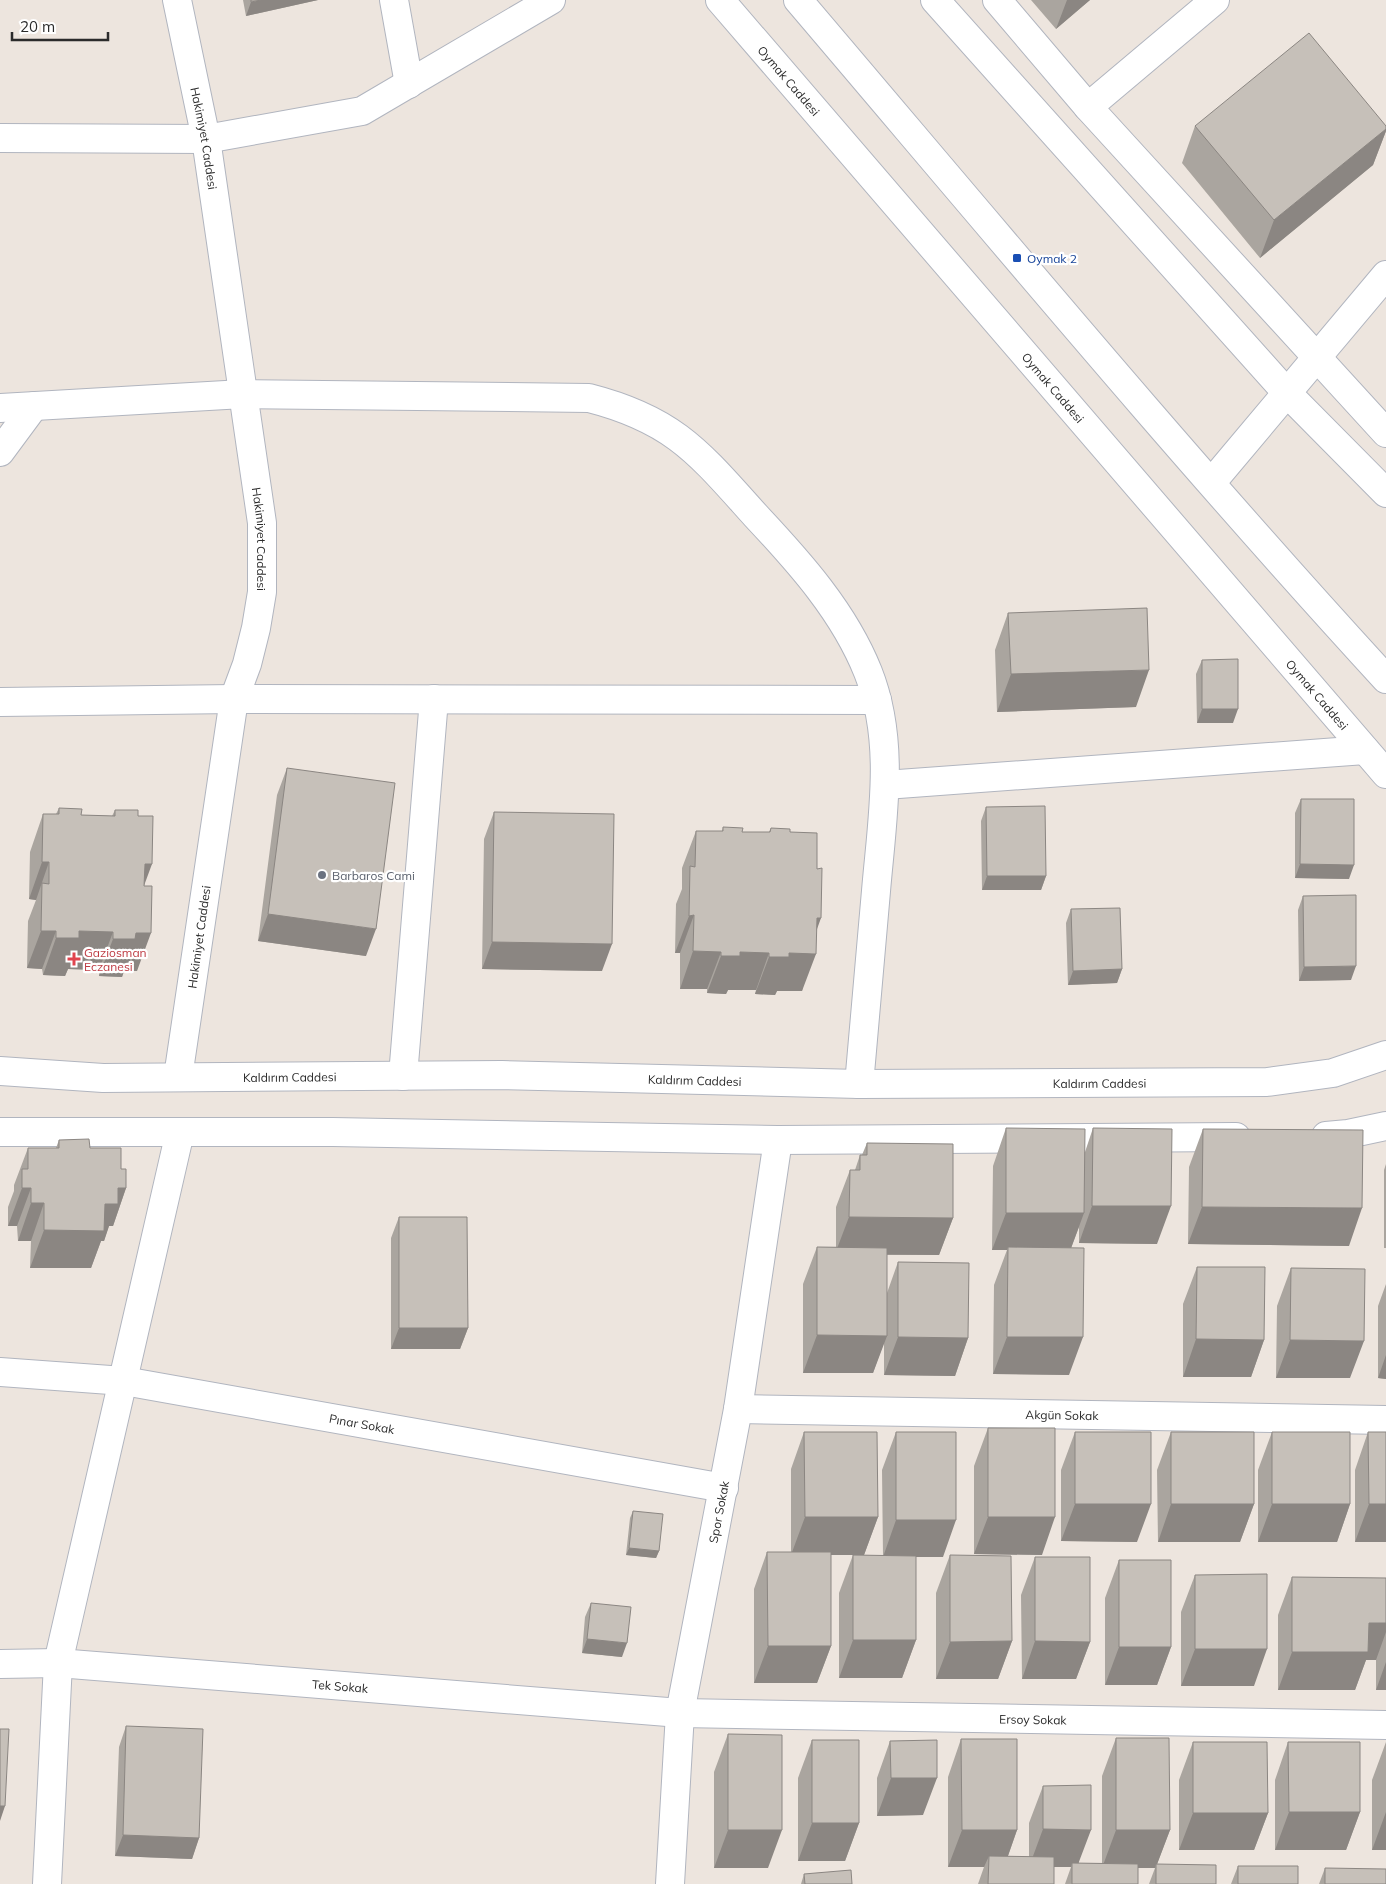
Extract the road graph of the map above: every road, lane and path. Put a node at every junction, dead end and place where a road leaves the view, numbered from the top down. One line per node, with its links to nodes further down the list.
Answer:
1 (177, 0): 12 (street, Hakimiyet Caddesi)
2 (394, 0): 9 (street)
3 (551, 0): 9 (street)
4 (720, 0): 28 (street, Oymak Caddesi)
5 (798, 0): 21 (street)
6 (935, 0): 15 (street)
7 (997, 0): 10 (street)
8 (1214, 0): 10 (street)
9 (409, 84): 12 (street)
10 (1088, 107): 14 (street)
11 (0, 138): 12 (street)
12 (206, 139): 16 (street, Hakimiyet Caddesi)
13 (1386, 275): 14 (street)
14 (1317, 357): 15 (street); 19 (street)
15 (1287, 392): 21 (street); 22 (street)
16 (244, 394): 17 (street); 24 (street, Hakimiyet Caddesi); 26 (street)
17 (34, 406): 18 (street); 20 (street)
18 (0, 408)
19 (1386, 433)
20 (0, 452)
21 (1212, 482): 23 (street)
22 (1386, 493)
23 (1386, 679)
24 (234, 699): 25 (street); 27 (street); 34 (street, Hakimiyet Caddesi)
25 (434, 700): 26 (street); 33 (street)
26 (877, 700): 30 (street)
27 (0, 702)
28 (1365, 750): 29 (street, Oymak Caddesi); 30 (street)
29 (1386, 774)
30 (885, 785): 35 (street)
31 (1386, 1055): 35 (street, Kaldırım Caddesi)
32 (0, 1071): 34 (street, Kaldırım Caddesi)
33 (403, 1076): 34 (street, Kaldırım Caddesi); 35 (street, Kaldırım Caddesi)
34 (178, 1077)
35 (859, 1084)
36 (1386, 1126): 40 (street)
37 (0, 1132): 38 (street)
38 (180, 1132): 41 (street); 43 (street)
39 (1257, 1137): 41 (street)
40 (1305, 1137)
41 (778, 1140): 44 (street, Spor Sokak)
42 (0, 1372): 43 (street, Pınar Sokak)
43 (124, 1381): 46 (street, Pınar Sokak); 47 (street)
44 (738, 1410): 45 (street, Akgün Sokak); 46 (street, Spor Sokak)
45 (1386, 1420)
46 (724, 1488): 49 (street, Spor Sokak)
47 (58, 1662): 48 (street, Tek Sokak); 49 (street, Tek Sokak); 51 (street)
48 (0, 1664)
49 (680, 1713): 50 (street, Ersoy Sokak); 52 (street, Spor Sokak)
50 (1386, 1725)
51 (46, 1884)
52 (670, 1884)

